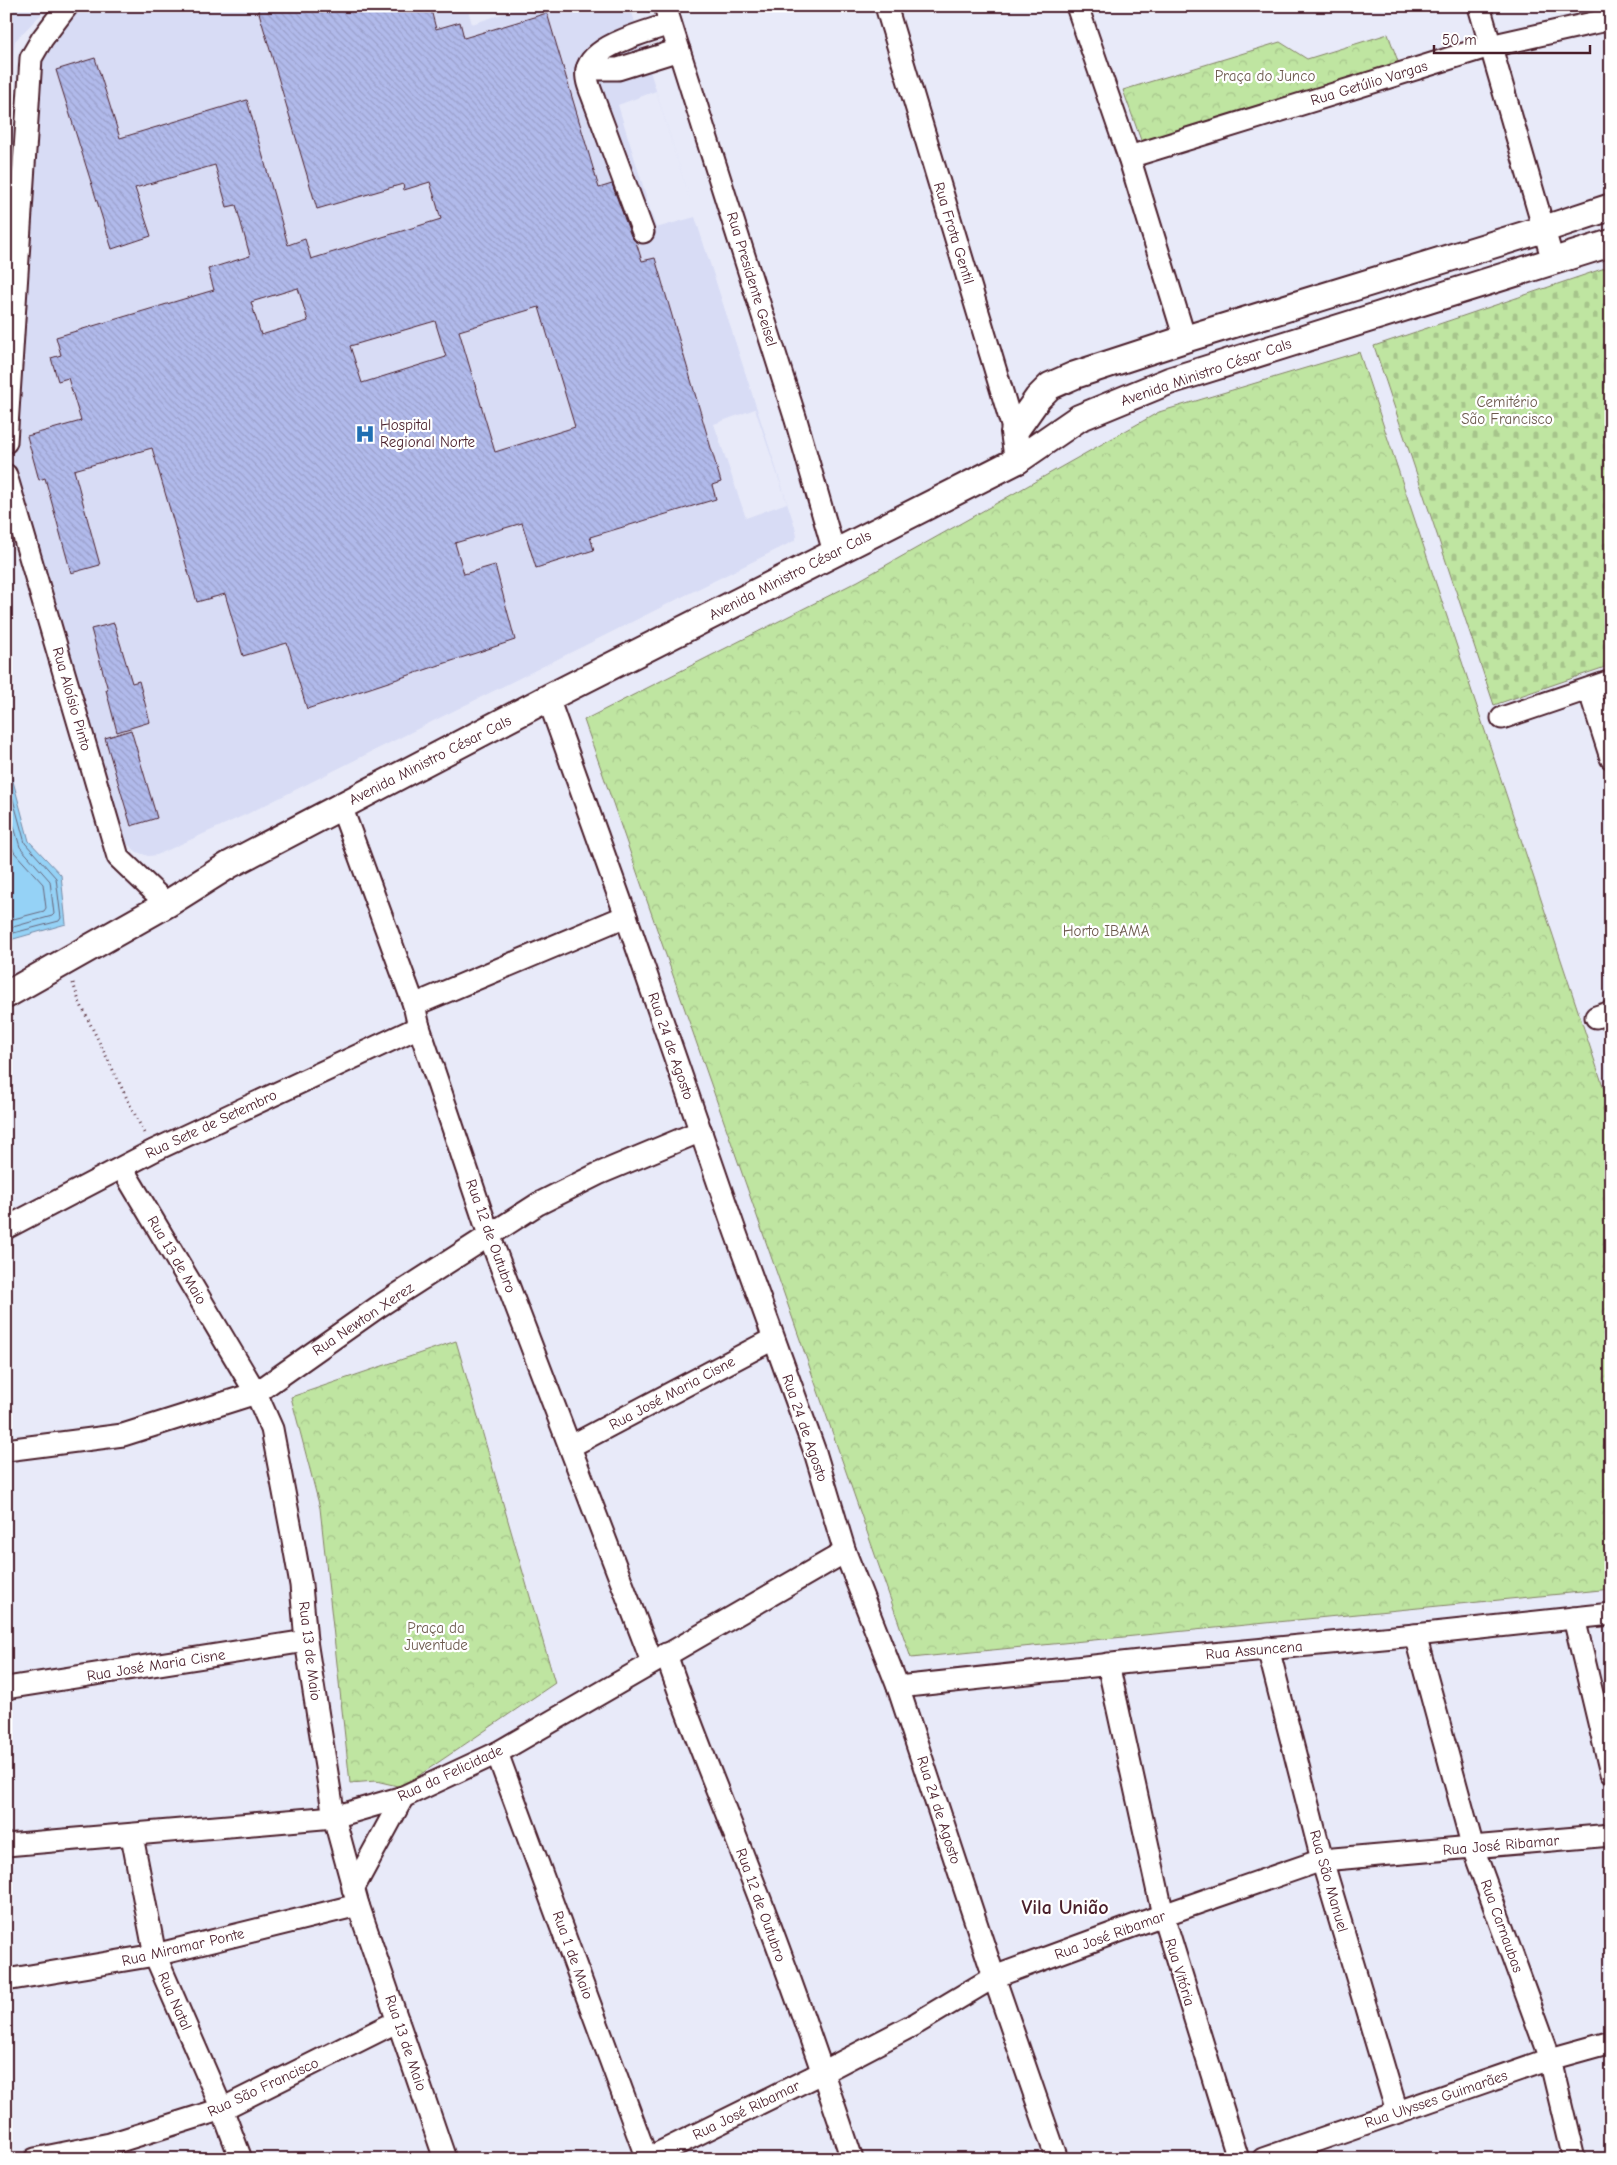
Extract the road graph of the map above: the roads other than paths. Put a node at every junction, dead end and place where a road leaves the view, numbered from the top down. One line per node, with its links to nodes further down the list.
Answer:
1 (67, 6): 18 (street)
2 (886, 6): 17 (street, Rua Frota Gentil)
3 (1077, 6): 10 (street)
4 (1479, 6): 7 (street)
5 (668, 15): 8 (street, Rua Presidente Geisel); 9 (street)
6 (1611, 19): 7 (street, Rua Getúlio Vargas)
7 (1490, 46): 10 (street, Rua Getúlio Vargas); 12 (street)
8 (679, 50): 9 (street); 21 (street, Rua Presidente Geisel)
9 (587, 69): 13 (street)
10 (1129, 157): 16 (street)
11 (1611, 207): 12 (main road)
12 (1544, 229): 15 (street); 16 (main road)
13 (643, 232)
14 (1611, 243): 15 (main road, Avenida Ministro César Cals)
15 (1553, 261): 19 (main road, Avenida Ministro César Cals)
16 (1184, 339): 17 (main road)
17 (1014, 432): 19 (main road, Rua Frota Gentil)
18 (6, 442)
19 (1018, 460): 21 (main road, Avenida Ministro César Cals)
20 (6, 475): 28 (street, Rua Aloísio Pinto)
21 (834, 552): 24 (main road, Avenida Ministro César Cals)
22 (1611, 682): 23 (street)
23 (1589, 689): 25 (street); 26 (street)
24 (548, 698): 27 (main road, Avenida Ministro César Cals); 29 (street, Rua 24 de Agosto)
25 (1502, 718)
26 (1611, 758)
27 (341, 806): 28 (main road, Avenida Ministro César Cals); 31 (street, Rua 12 de Outubro)
28 (168, 904): 30 (main road, Avenida Ministro César Cals)
29 (626, 916): 31 (street); 33 (street, Rua 24 de Agosto)
30 (6, 995)
31 (414, 1005): 32 (street, Rua 12 de Outubro)
32 (419, 1027): 34 (street, Rua Sete de Setembro); 36 (street, Rua 12 de Outubro)
33 (701, 1131): 36 (street, Rua Newton Xerez); 37 (street, Rua 24 de Agosto)
34 (122, 1168): 35 (street, Rua Sete de Setembro); 38 (street, Rua 13 de Maio)
35 (6, 1228)
36 (489, 1235): 38 (street, Rua Newton Xerez); 39 (street, Rua 12 de Outubro)
37 (773, 1339): 39 (street, Rua José Maria Cisne); 41 (street, Rua 24 de Agosto)
38 (256, 1393): 40 (street, Rua Newton Xerez); 45 (street, Rua 13 de Maio)
39 (571, 1446): 47 (street, Rua 12 de Outubro)
40 (6, 1450)
41 (846, 1552): 47 (street, Rua da Felicidade); 49 (street, Rua 24 de Agosto)
42 (1611, 1614): 43 (street, Rua Assuncena)
43 (1574, 1618): 44 (street, Rua Assuncena); 52 (street)
44 (1415, 1635): 46 (street, Rua Assuncena); 58 (street, Rua Carnaubas)
45 (306, 1641): 50 (street, Rua José Maria Cisne); 54 (street, Rua 13 de Maio)
46 (1268, 1648): 48 (street, Rua Assuncena); 59 (street, Rua São Manuel)
47 (659, 1658): 51 (street, Rua da Felicidade); 68 (street, Rua 12 de Outubro)
48 (1108, 1664): 49 (street, Rua Assuncena); 61 (street, Rua Vitória)
49 (898, 1687): 63 (street, Rua 24 de Agosto)
50 (6, 1688)
51 (497, 1753): 53 (street, Rua da Felicidade); 76 (street, Rua 1 de Maio)
52 (1611, 1773)
53 (403, 1797): 54 (street, Rua da Felicidade); 60 (street)
54 (334, 1817): 56 (street, Rua da Felicidade); 60 (street, Rua 13 de Maio)
55 (1611, 1835): 58 (street, Rua José Ribamar)
56 (132, 1836): 57 (street, Rua da Felicidade); 62 (street, Rua Natal)
57 (6, 1846)
58 (1473, 1848): 59 (street, Rua José Ribamar); 67 (street, Rua Carnaubas)
59 (1322, 1860): 61 (street, Rua José Ribamar); 70 (street, Rua São Manuel)
60 (356, 1897): 62 (street, Rua Miramar Ponte); 65 (street, Rua 13 de Maio)
61 (1163, 1915): 63 (street, Rua José Ribamar); 79 (street, Rua Vitória)
62 (155, 1955): 64 (street, Rua Miramar Ponte); 69 (street, Rua Natal)
63 (994, 1977): 68 (street, Rua José Ribamar); 78 (street, Rua 24 de Agosto)
64 (6, 1980)
65 (398, 2021): 69 (street, Rua São Francisco); 75 (street, Rua 13 de Maio)
66 (1611, 2042): 67 (street, Rua Ulysses Guimarães)
67 (1550, 2059): 70 (street, Rua Ulysses Guimarães); 80 (street, Rua Carnaubas)
68 (823, 2072): 76 (street, Rua José Ribamar); 77 (street, Rua 12 de Outubro)
69 (222, 2109): 71 (street, Rua São Francisco); 74 (street, Rua Natal)
70 (1397, 2112): 72 (street, Rua Ulysses Guimarães)
71 (111, 2152): 73 (street, Rua São Francisco)
72 (1272, 2157)
73 (35, 2159)
74 (241, 2159)
75 (445, 2159)
76 (647, 2159)
77 (852, 2159)
78 (1057, 2159)
79 (1238, 2159)
80 (1574, 2159)

